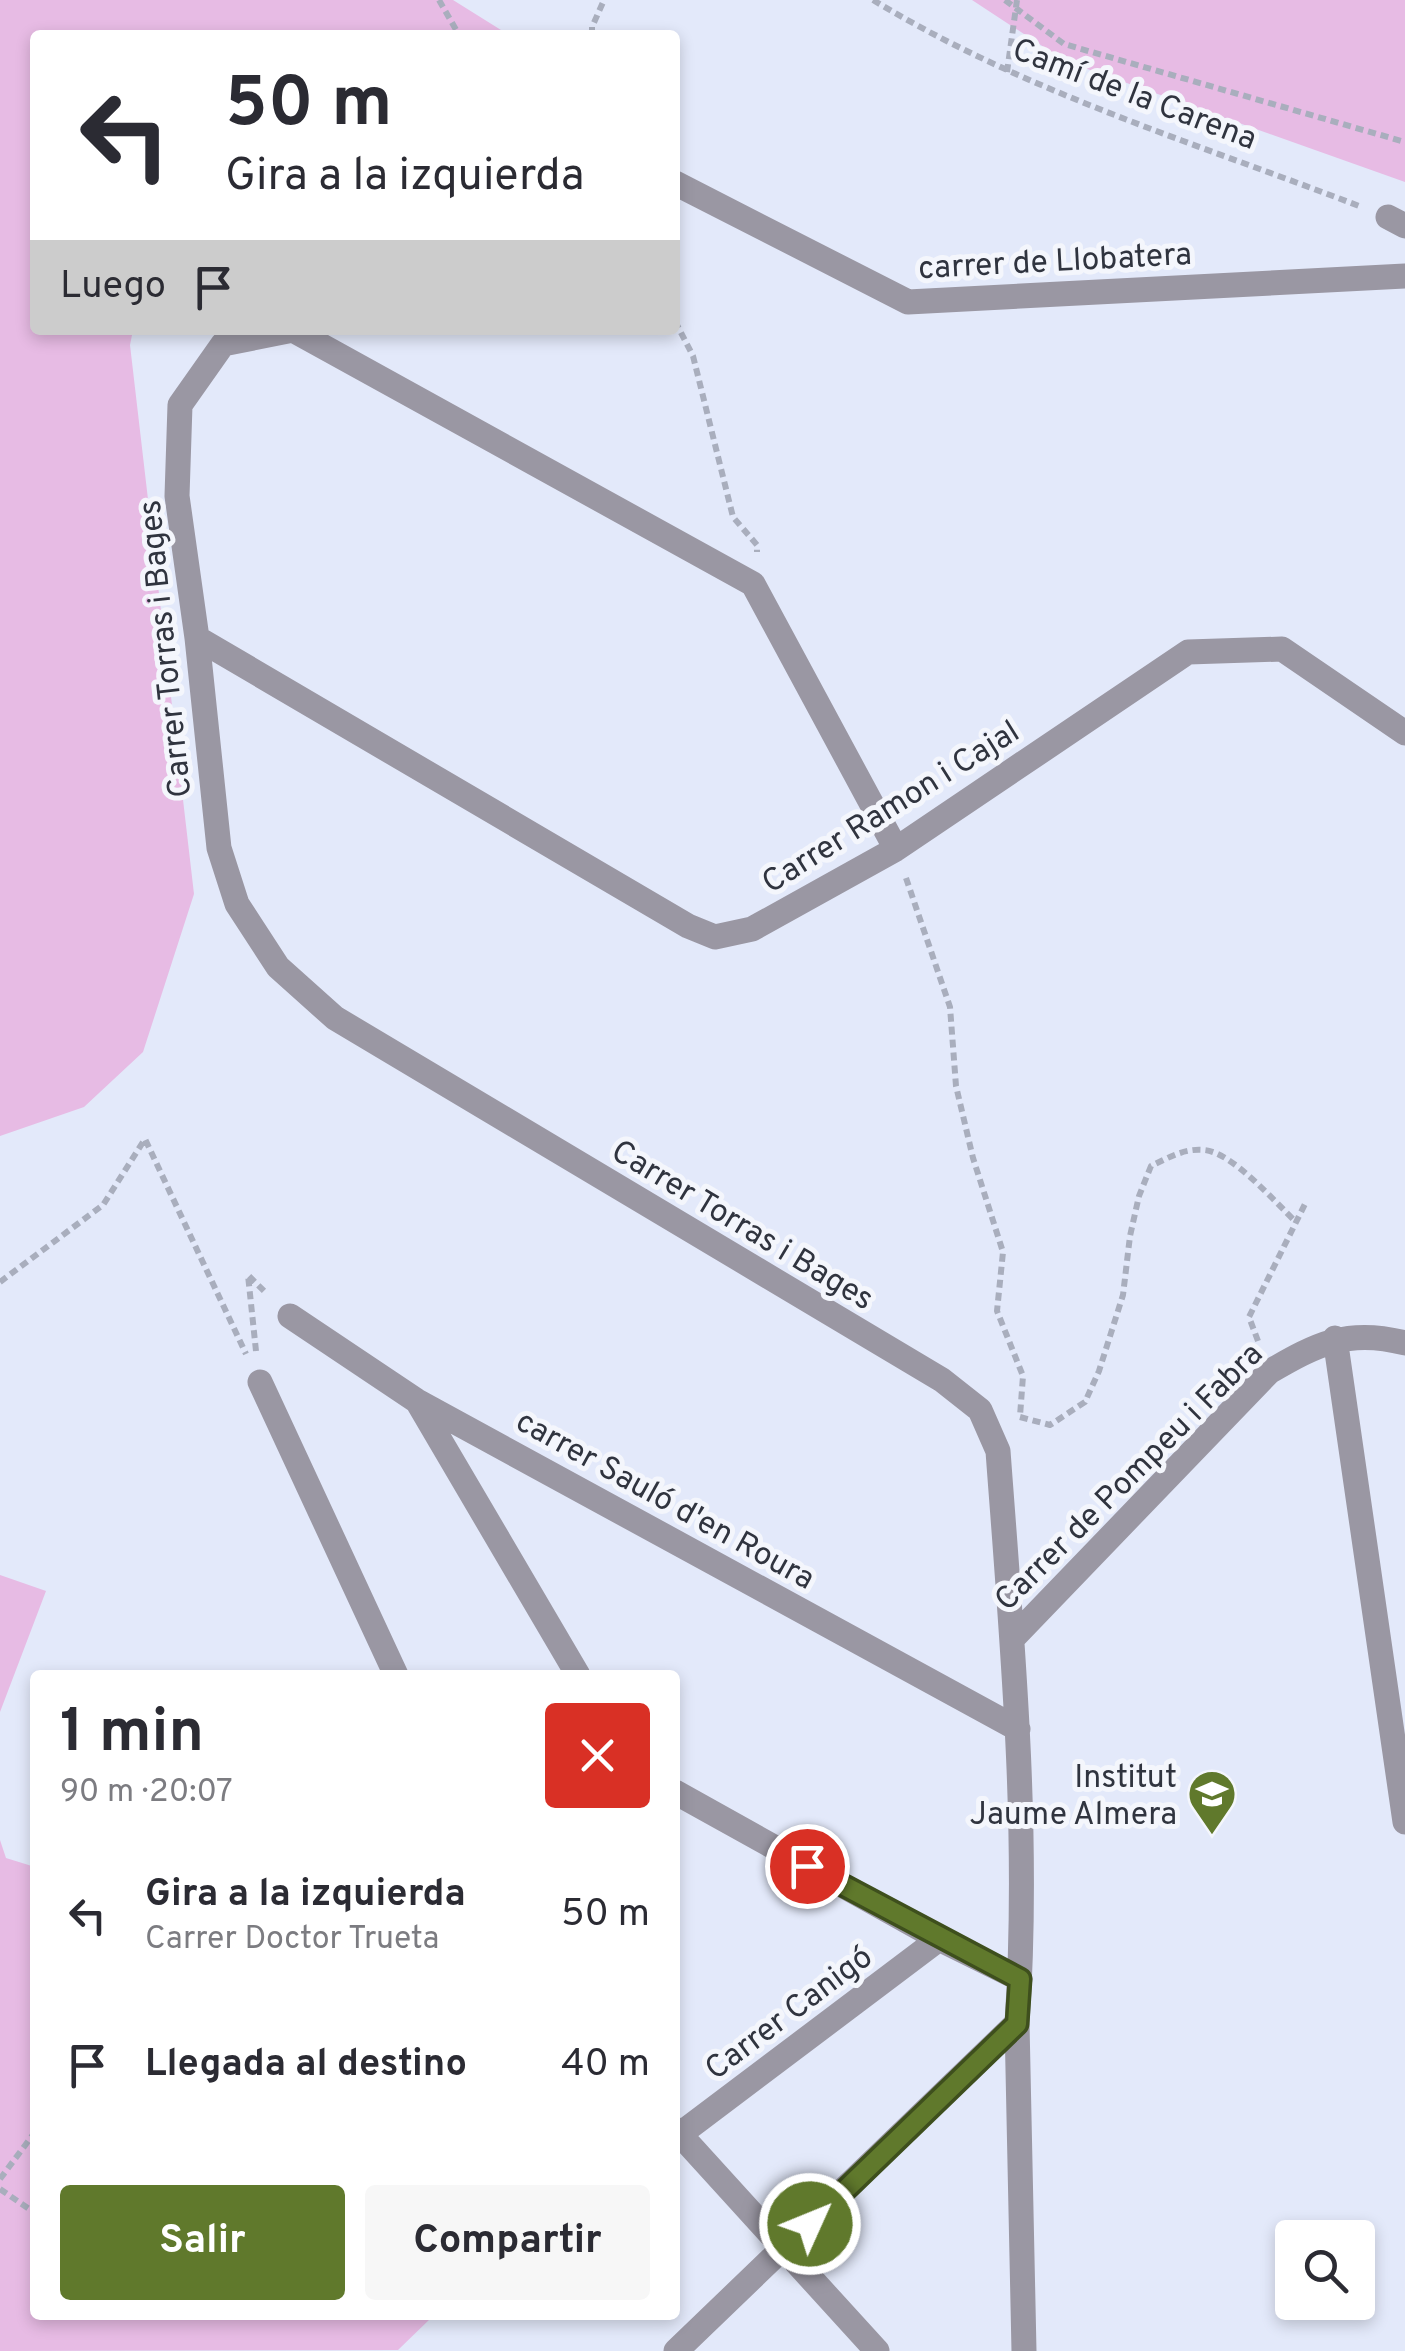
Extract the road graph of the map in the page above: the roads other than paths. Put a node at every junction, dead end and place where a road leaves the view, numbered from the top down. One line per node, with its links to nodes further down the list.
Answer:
1 (680, 186): 2 (street, carrer de Llobatera)
2 (1405, 276)
3 (268, 335): 5 (street, Carrer Torras i Bages)
4 (302, 335): 7 (street, Carrer Torras i Bages)
5 (198, 638): 7 (street, Carrer Ramon i Cajal); 13 (street, Carrer Torras i Bages)
6 (1405, 733): 7 (street, Carrer Ramon i Cajal)
7 (896, 848)
8 (290, 1316): 12 (street, carrer Sauló d'en Roura)
9 (1335, 1338): 10 (street, Carrer de Pompeu i Fabra); 13 (street, Carrer de Pompeu i Fabra); 17 (street)
10 (1405, 1343)
11 (260, 1382): 14 (street)
12 (417, 1401): 15 (street); 16 (street, carrer Sauló d'en Roura)
13 (1012, 1639): 16 (street)
14 (394, 1670)
15 (575, 1670)
16 (1018, 1728): 21 (street)
17 (1402, 1787): 19 (street)
18 (680, 1795): 20 (street)
19 (1405, 1822)
20 (939, 1938): 21 (street); 23 (street, Carrer Canigó)
21 (1020, 1979): 22 (street)
22 (1017, 2024): 25 (street); 28 (street)
23 (680, 2132)
24 (680, 2137): 25 (street)
25 (784, 2249): 26 (street); 27 (street)
26 (676, 2351)
27 (877, 2351)
28 (1024, 2351)

